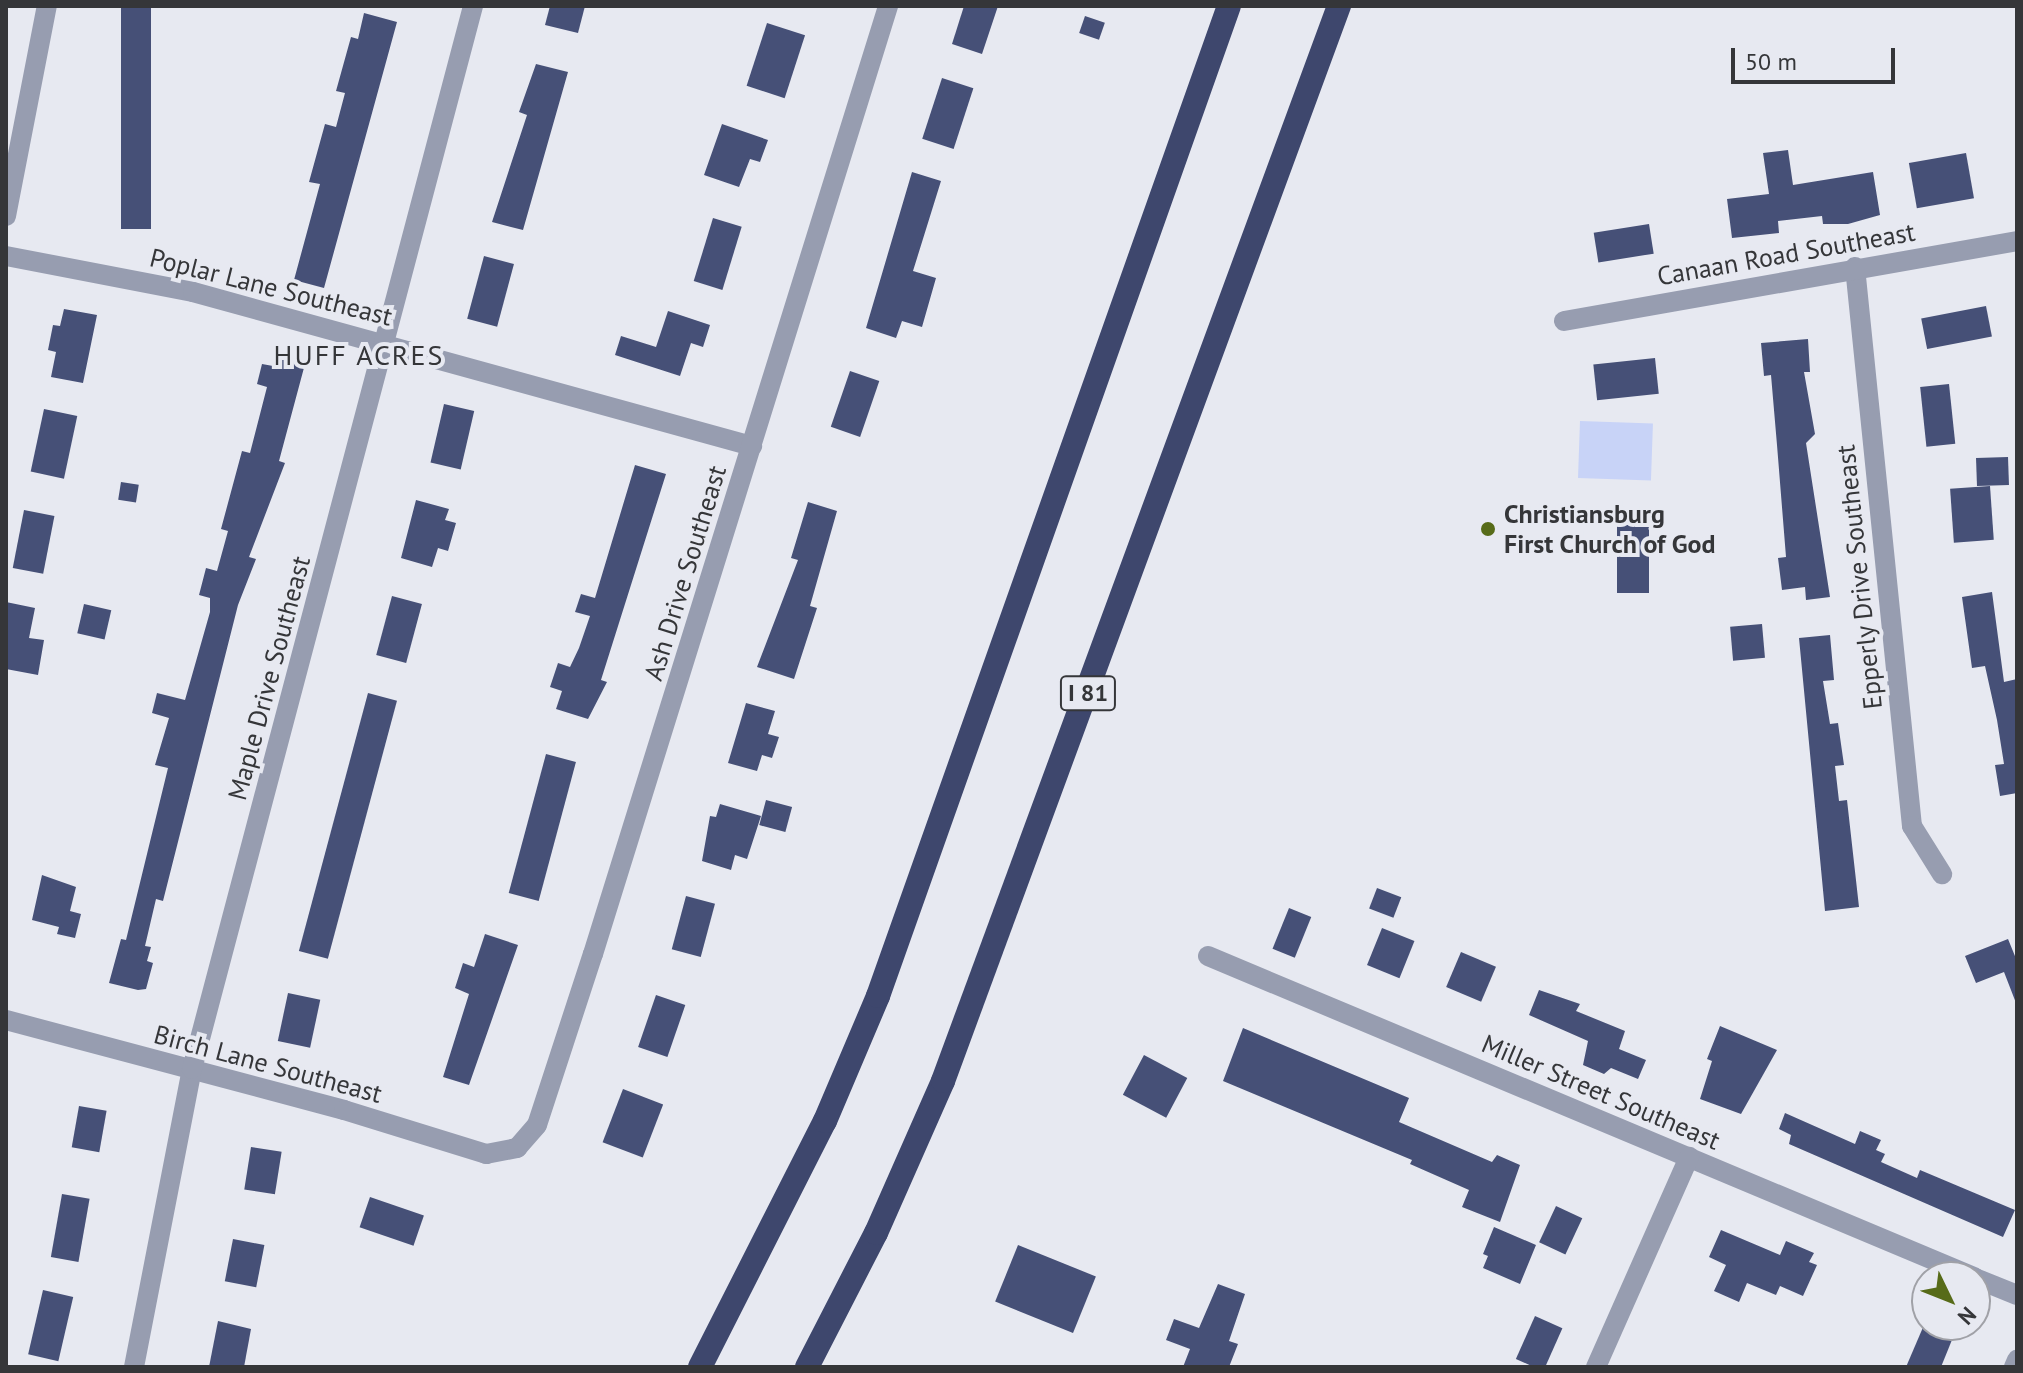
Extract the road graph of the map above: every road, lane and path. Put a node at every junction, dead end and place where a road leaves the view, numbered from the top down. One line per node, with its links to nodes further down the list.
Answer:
1 (47, 6): 6 (street)
2 (473, 6): 11 (street, Maple Drive Southeast)
3 (888, 6): 12 (street, Ash Drive Southeast)
4 (1229, 6): 24 (highway)
5 (1339, 6): 25 (highway, I 81)
6 (6, 216)
7 (2017, 241): 9 (street, Canaan Road Southeast)
8 (6, 256): 11 (street, Poplar Lane Southeast)
9 (1855, 267): 10 (street, Canaan Road Southeast); 13 (street, Epperly Drive Southeast)
10 (1564, 321)
11 (385, 341): 12 (street, Poplar Lane Southeast); 16 (street, Maple Drive Southeast)
12 (752, 446): 17 (street, Ash Drive Southeast)
13 (1942, 874)
14 (1208, 956): 18 (street, Miller Street Southeast)
15 (6, 1020): 16 (street, Birch Lane Southeast)
16 (192, 1069): 17 (street, Birch Lane Southeast); 23 (street, Maple Drive Southeast)
17 (517, 1148)
18 (1689, 1157): 19 (street, Miller Street Southeast); 26 (street)
19 (1936, 1261)
20 (1991, 1284): 21 (street, Miller Street Southeast)
21 (2017, 1295)
22 (2017, 1360): 27 (street)
23 (134, 1367)
24 (700, 1367)
25 (807, 1367)
26 (1596, 1367)
27 (2014, 1367)

